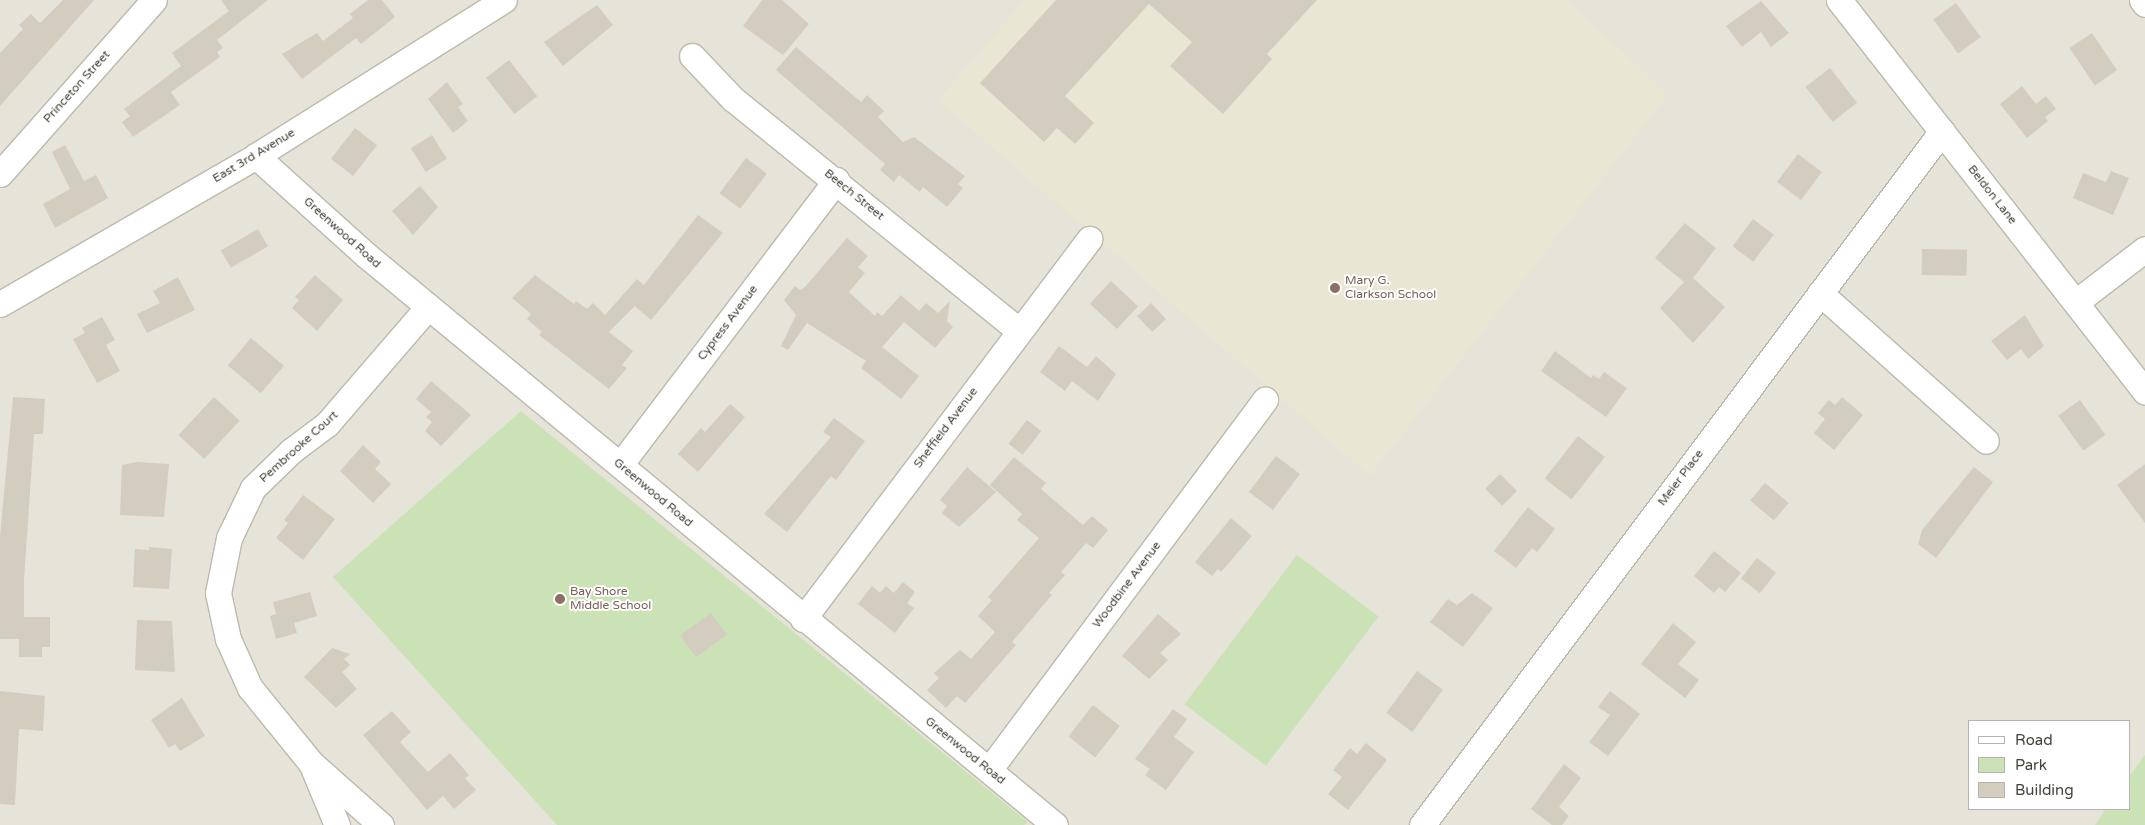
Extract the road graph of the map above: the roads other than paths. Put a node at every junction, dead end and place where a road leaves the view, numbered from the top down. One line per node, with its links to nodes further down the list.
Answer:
1 (154, 0): 9 (street, Princeton Street)
2 (504, 0): 8 (street, East 3rd Avenue)
3 (1839, 0): 7 (street, Beldon Lane)
4 (2142, 0): 5 (street)
5 (2145, 4)
6 (692, 56): 10 (street, Beech Street)
7 (1942, 131): 13 (street, Meier Place); 14 (street, Beldon Lane)
8 (256, 156): 15 (street, East 3rd Avenue); 16 (street, Greenwood Road)
9 (0, 174)
10 (836, 180): 17 (street, Beech Street); 21 (street, Cypress Avenue)
11 (1089, 239): 17 (street, Sheffield Avenue)
12 (2145, 249): 14 (street)
13 (1820, 293): 20 (street); 28 (street, Meier Place)
14 (2076, 302): 18 (street, Beldon Lane)
15 (0, 304)
16 (428, 307): 21 (street, Greenwood Road); 23 (street, Pembrooke Court)
17 (1019, 331): 22 (street, Sheffield Avenue)
18 (2145, 391)
19 (1265, 400): 24 (street, Woodbine Avenue)
20 (1986, 441)
21 (620, 465): 22 (street, Greenwood Road)
22 (803, 618): 24 (street, Greenwood Road)
23 (311, 764): 25 (street, Pembrooke Court); 26 (street, Pembrooke Court)
24 (989, 770): 27 (street, Greenwood Road)
25 (337, 825)
26 (381, 825)
27 (1055, 825)
28 (1422, 825)

